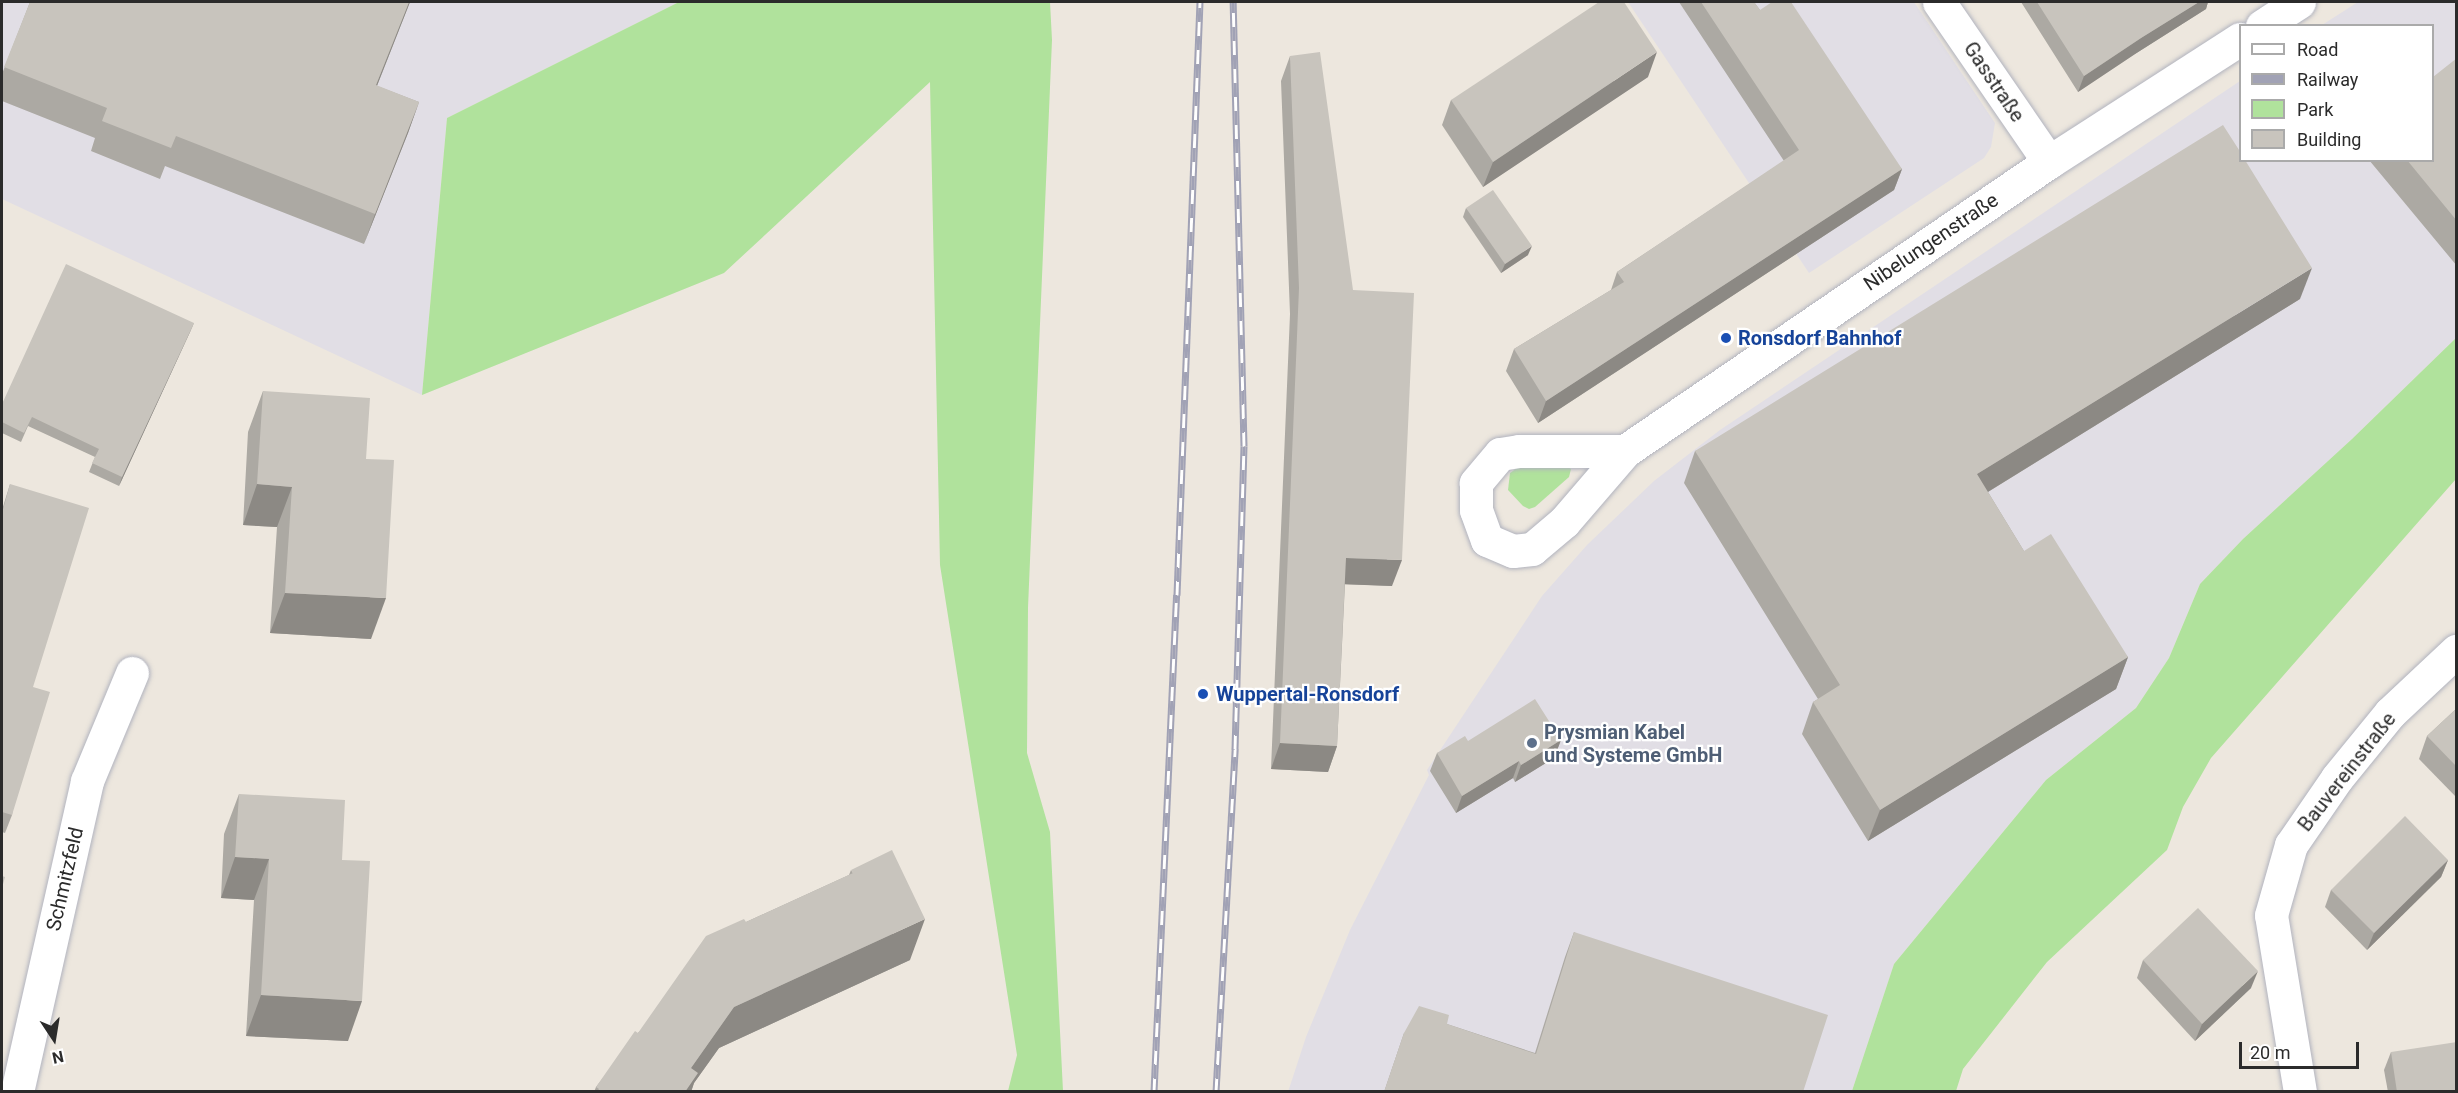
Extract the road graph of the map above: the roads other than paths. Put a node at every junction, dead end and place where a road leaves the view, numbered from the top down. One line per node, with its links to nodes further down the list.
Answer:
1 (1939, 2): 5 (street, Gasstraße)
2 (2299, 2): 3 (street)
3 (2265, 24)
4 (2239, 40): 5 (street, Nibelungenstraße)
5 (2049, 162): 6 (street, Nibelungenstraße)
6 (1625, 451)
7 (2457, 651): 10 (street, Bauvereinstraße)
8 (132, 673): 9 (street, Schmitzfeld)
9 (17, 1092)
10 (2300, 1092)

